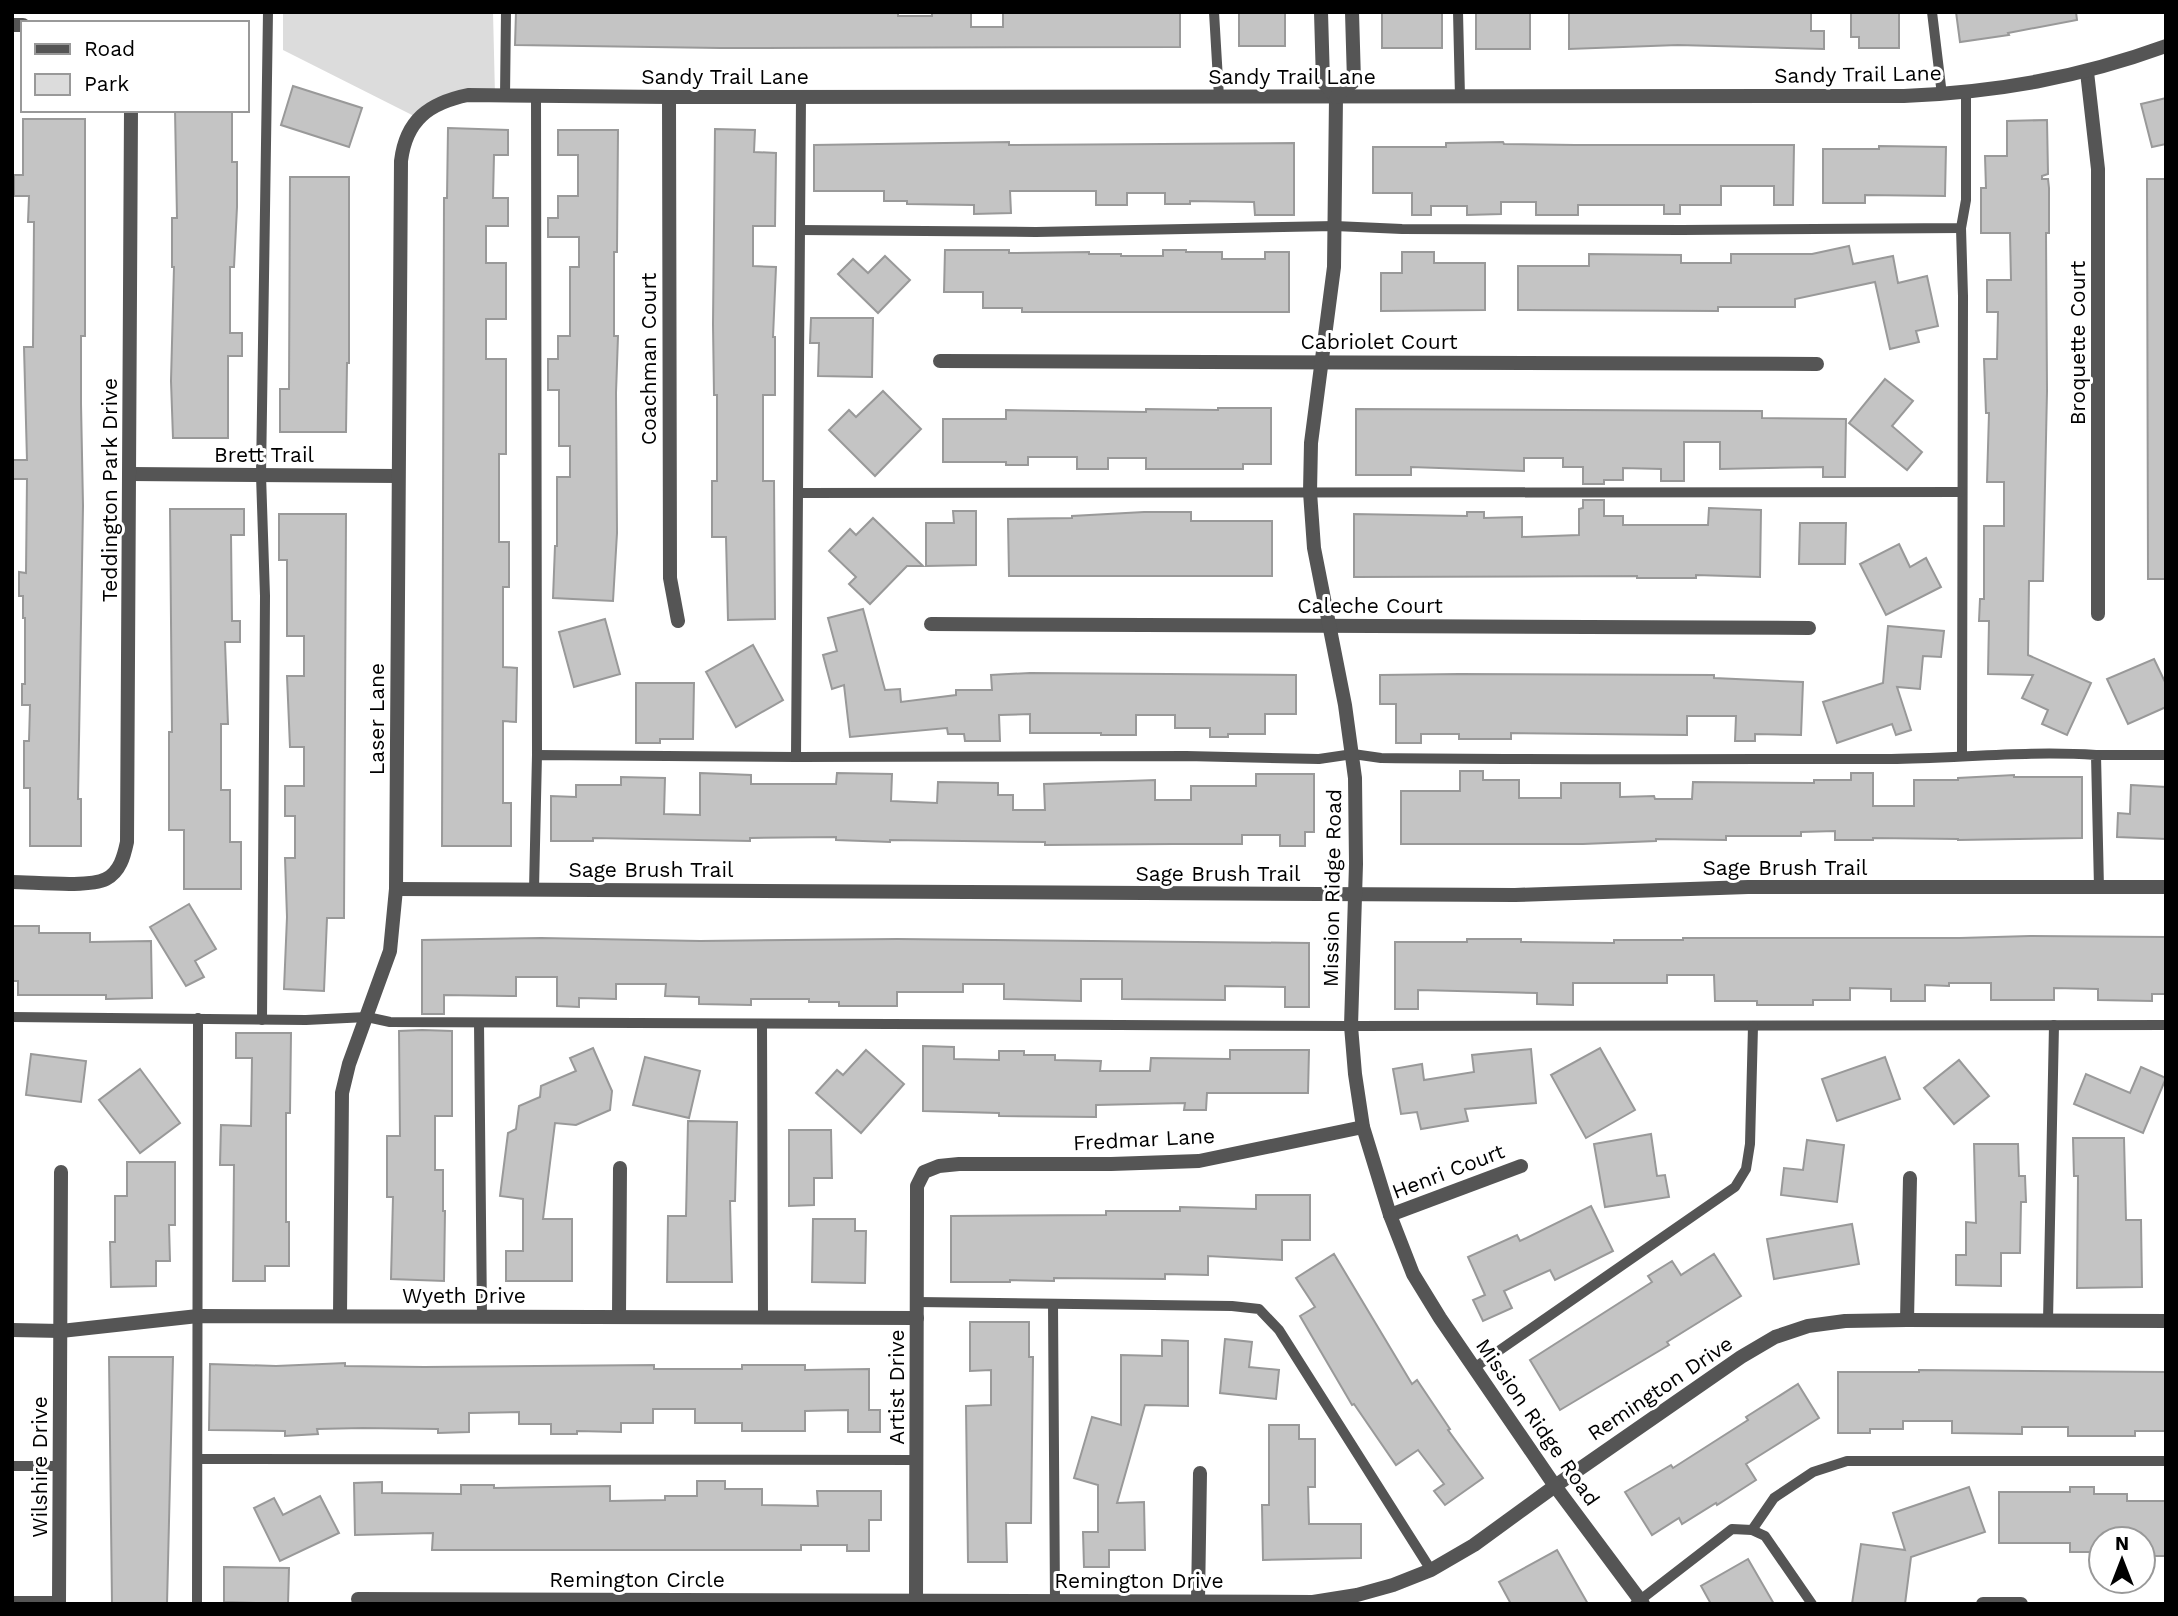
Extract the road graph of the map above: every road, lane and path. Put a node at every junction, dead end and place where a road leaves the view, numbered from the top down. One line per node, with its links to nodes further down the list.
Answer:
1 (268, 12): 28 (lane)
2 (506, 12): 12 (lane)
3 (1214, 12): 16 (lane)
4 (1321, 12): 17 (street, Mission Ridge Road)
5 (1352, 12): 17 (street)
6 (1458, 12): 18 (lane)
7 (1932, 12): 11 (lane)
8 (2166, 46): 9 (street, Sandy Trail Lane)
9 (2087, 72): 10 (street, Sandy Trail Lane); 33 (street, Broquette Court)
10 (1966, 93): 11 (street, Sandy Trail Lane); 22 (lane)
11 (1942, 94): 18 (street, Sandy Trail Lane)
12 (505, 96): 13 (street, Sandy Trail Lane); 20 (street, Sandy Trail Lane)
13 (536, 96): 14 (street, Sandy Trail Lane); 39 (lane)
14 (669, 97): 15 (street, Sandy Trail Lane); 34 (street, Coachman Court)
15 (801, 97): 16 (street, Sandy Trail Lane); 23 (lane)
16 (1219, 97): 17 (street, Sandy Trail Lane)
17 (1336, 97): 18 (street, Sandy Trail Lane); 21 (street, Mission Ridge Road)
18 (1460, 97)
19 (131, 112): 27 (street, Teddington Park Drive)
20 (418, 118): 29 (street, Laser Lane)
21 (1335, 226): 22 (lane); 23 (lane); 25 (street, Mission Ridge Road)
22 (1961, 228): 31 (lane)
23 (800, 229): 32 (lane)
24 (940, 361): 25 (street, Cabriolet Court)
25 (1323, 362): 26 (street, Cabriolet Court); 30 (street, Mission Ridge Road)
26 (1817, 364)
27 (130, 474): 28 (street, Brett Trail); 44 (street, Teddington Park Drive)
28 (261, 475): 29 (street, Brett Trail); 53 (lane)
29 (398, 476): 47 (street, Laser Lane)
30 (1310, 492): 31 (lane); 32 (lane); 36 (street, Mission Ridge Road)
31 (1961, 492): 40 (lane)
32 (798, 493): 43 (lane)
33 (2098, 614)
34 (678, 621)
35 (931, 624): 36 (street, Caleche Court)
36 (1328, 626): 37 (street, Caleche Court); 38 (street, Mission Ridge Road)
37 (1809, 628)
38 (1353, 754): 40 (lane); 43 (lane); 49 (street, Mission Ridge Road)
39 (537, 755): 43 (lane); 48 (lane)
40 (1962, 755): 41 (lane)
41 (2096, 755): 42 (lane); 46 (lane)
42 (2166, 755)
43 (796, 757)
44 (12, 882)
45 (2166, 887): 46 (street, Sage Brush Trail)
46 (2099, 888): 49 (street, Sage Brush Trail)
47 (396, 889): 48 (street, Sage Brush Trail); 51 (street, Laser Lane)
48 (534, 890): 49 (street, Sage Brush Trail)
49 (1354, 895): 58 (street, Mission Ridge Road)
50 (12, 1017): 52 (lane)
51 (367, 1017): 53 (lane); 54 (lane); 70 (street, Laser Lane)
52 (198, 1018): 53 (lane); 69 (lane)
53 (262, 1020)
54 (479, 1023): 55 (lane); 71 (lane)
55 (762, 1024): 58 (lane); 73 (lane)
56 (2054, 1025): 57 (lane); 59 (lane); 76 (lane)
57 (2166, 1025)
58 (1351, 1026): 59 (lane); 60 (street, Mission Ridge Road)
59 (1753, 1026): 80 (lane)
60 (1363, 1127): 64 (street, Fredmar Lane); 66 (street, Mission Ridge Road)
61 (1521, 1166): 66 (street, Henri Court)
62 (620, 1168): 72 (street)
63 (61, 1172): 79 (street, Wilshire Drive)
64 (924, 1172): 67 (street, Artist Drive)
65 (1910, 1178): 75 (street)
66 (1390, 1215): 80 (street, Mission Ridge Road)
67 (917, 1302): 68 (lane); 74 (street, Artist Drive)
68 (1053, 1304): 89 (lane); 91 (lane)
69 (198, 1316): 70 (street, Wyeth Drive); 79 (street, Wyeth Drive); 81 (lane)
70 (340, 1316): 71 (street, Wyeth Drive)
71 (482, 1316): 72 (street, Wyeth Drive)
72 (619, 1316): 73 (street, Wyeth Drive)
73 (762, 1317): 74 (street, Wyeth Drive)
74 (917, 1318): 82 (street, Artist Drive)
75 (1907, 1320): 76 (street, Remington Drive); 87 (street, Remington Drive)
76 (2048, 1321): 77 (street, Remington Drive)
77 (2166, 1321)
78 (12, 1330): 79 (street, Wyeth Drive)
79 (61, 1331): 85 (street, Wilshire Drive)
80 (1474, 1368): 87 (street, Mission Ridge Road)
81 (198, 1459): 82 (lane); 97 (lane)
82 (916, 1460): 94 (street, Artist Drive)
83 (2166, 1461): 88 (lane)
84 (12, 1465): 85 (lane)
85 (60, 1466): 96 (street, Wilshire Drive)
86 (1200, 1473): 92 (street)
87 (1555, 1486): 89 (street, Remington Drive); 95 (street, Mission Ridge Road)
88 (1752, 1530): 95 (lane); 98 (lane)
89 (1431, 1570): 92 (street, Remington Drive)
90 (358, 1599): 94 (street, Remington Circle)
91 (1055, 1601): 92 (street, Remington Drive); 94 (street, Remington Drive)
92 (1198, 1601)
93 (12, 1602): 96 (street)
94 (916, 1602)
95 (1639, 1602)
96 (60, 1603)
97 (197, 1604)
98 (1812, 1604)
99 (1983, 1604): 100 (street)
100 (2021, 1604)

